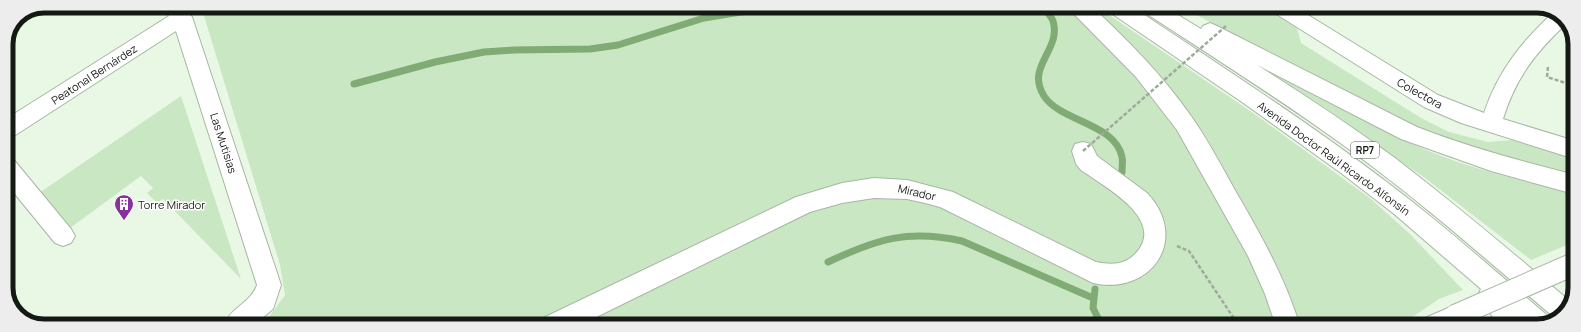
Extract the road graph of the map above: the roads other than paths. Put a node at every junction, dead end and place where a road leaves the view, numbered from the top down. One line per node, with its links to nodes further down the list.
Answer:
1 (176, 13): 10 (main road, Peatonal Bernárdez)
2 (177, 13): 19 (main road, Las Mutisias)
3 (1085, 13): 21 (main road)
4 (1126, 13): 16 (main road, Avenida Doctor Raúl Ricardo Alfonsín / RP7)
5 (1162, 13): 18 (main road, Avenida Doctor Raúl Ricardo Alfonsín / RP7)
6 (1177, 13): 14 (main road)
7 (1290, 13): 9 (main road, Colectora)
8 (1557, 20): 9 (main road)
9 (1491, 124): 11 (main road, Colectora)
10 (13, 125)
11 (1568, 148)
12 (1083, 151): 20 (main road, Mirador)
13 (13, 175): 15 (main road)
14 (1568, 182)
15 (63, 236)
16 (1448, 245): 23 (main road); 24 (main road, Avenida Doctor Raúl Ricardo Alfonsín / RP7)
17 (1568, 267): 22 (main road, bridge)
18 (1560, 308)
19 (243, 319)
20 (566, 319)
21 (1286, 319)
22 (1450, 319)
23 (1509, 319)
24 (1533, 319)

